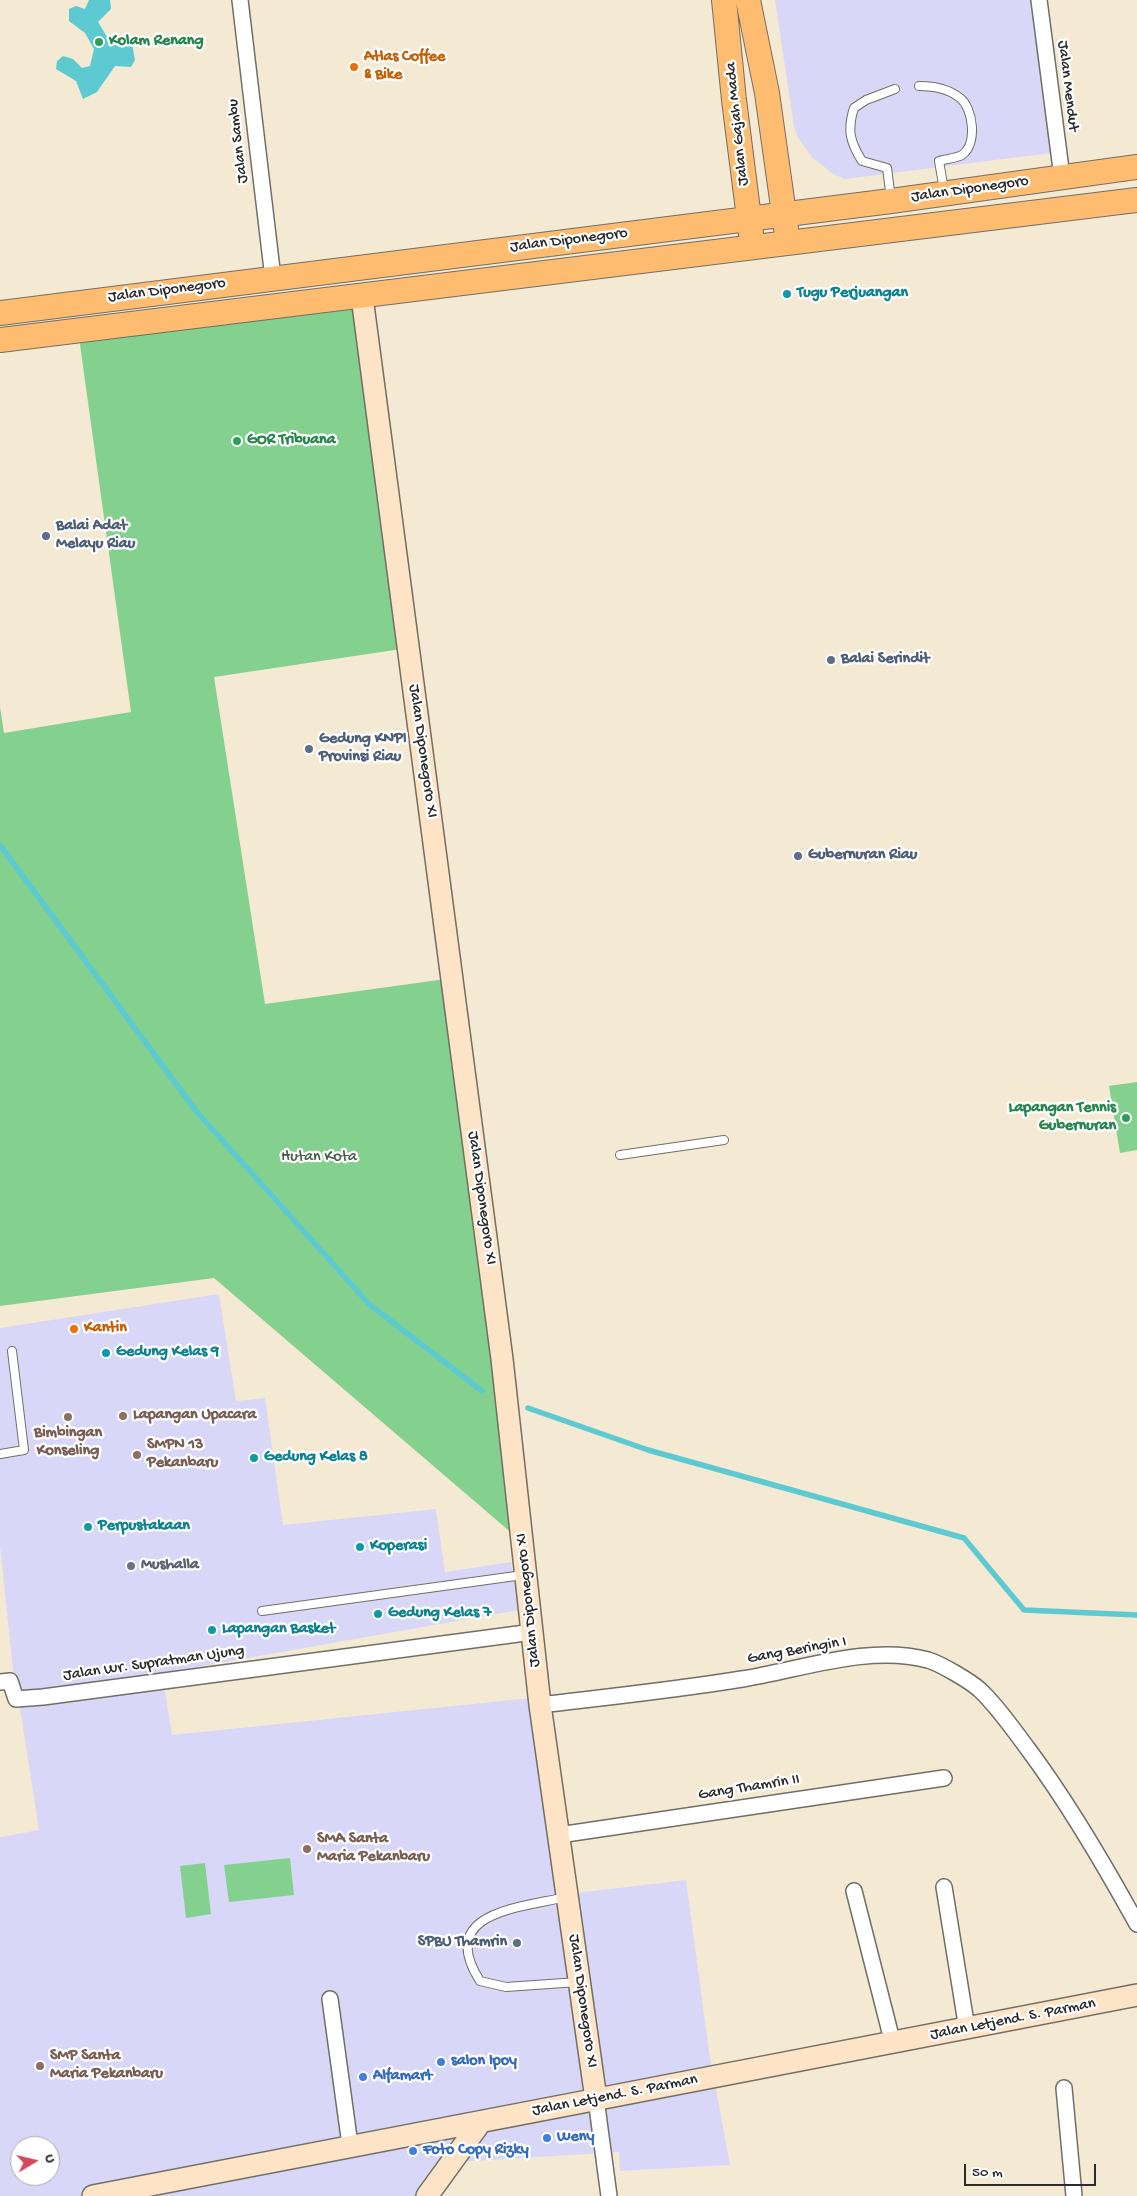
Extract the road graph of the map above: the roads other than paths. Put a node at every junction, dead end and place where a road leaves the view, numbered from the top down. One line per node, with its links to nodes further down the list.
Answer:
1 (240, 0): 16 (street, Jalan Sambu)
2 (724, 0): 13 (main road, Jalan Gajah Mada)
3 (748, 0): 12 (main road, Jalan Gajah Mada)
4 (1039, 0): 8 (street, Jalan Mendut)
5 (919, 86): 9 (lane)
6 (894, 90): 11 (lane)
7 (1137, 167): 8 (main road, Jalan Diponegoro)
8 (1062, 177): 9 (main road, Jalan Diponegoro)
9 (944, 194): 11 (main road, Jalan Diponegoro)
10 (1137, 200): 14 (main road, Jalan Diponegoro)
11 (891, 201): 12 (main road, Jalan Diponegoro)
12 (784, 213): 13 (main road, Jalan Diponegoro); 14 (main road, Jalan Gajah Mada)
13 (749, 218): 15 (main road, Jalan Gajah Mada); 16 (main road, Jalan Diponegoro)
14 (788, 244): 15 (main road, Jalan Diponegoro)
15 (752, 248): 18 (main road, Jalan Diponegoro)
16 (273, 278): 17 (main road, Jalan Diponegoro)
17 (138, 295): 19 (main road, Jalan Diponegoro); 20 (main road)
18 (362, 297): 20 (main road, Jalan Diponegoro); 26 (street, Jalan Diponegoro XI)
19 (0, 313)
20 (141, 323): 21 (main road, Jalan Diponegoro)
21 (0, 340)
22 (724, 1140): 23 (lane)
23 (620, 1154)
24 (12, 1351): 25 (lane)
25 (0, 1454)
26 (525, 1575): 27 (lane); 28 (street, Jalan Diponegoro XI)
27 (262, 1611)
28 (533, 1632): 29 (street, Jalan Wr. Supratman Ujung); 30 (street, Jalan Diponegoro XI)
29 (0, 1682)
30 (540, 1705): 32 (street, Jalan Diponegoro XI); 36 (street, Gang Beringin I)
31 (944, 1778): 32 (street, Gang Thamrin II)
32 (559, 1835): 35 (street, Jalan Diponegoro XI)
33 (944, 1887): 40 (street)
34 (854, 1891): 41 (street)
35 (568, 1897): 37 (street, Jalan Diponegoro XI); 37 (lane)
36 (1137, 1924)
37 (579, 1982): 43 (street, Jalan Diponegoro XI)
38 (1137, 1996): 40 (street, Jalan Letjend. S. Parman)
39 (330, 1999): 45 (street)
40 (967, 2029): 41 (street, Jalan Letjend. S. Parman)
41 (893, 2044): 43 (street, Jalan Letjend. S. Parman)
42 (1064, 2088): 49 (street)
43 (596, 2099): 44 (street, Jalan Letjend. S. Parman); 48 (street)
44 (480, 2123): 45 (street, Jalan Letjend. S. Parman); 47 (street)
45 (350, 2145): 46 (street, Jalan Letjend. S. Parman)
46 (93, 2196)
47 (427, 2196)
48 (609, 2196)
49 (1074, 2196)

